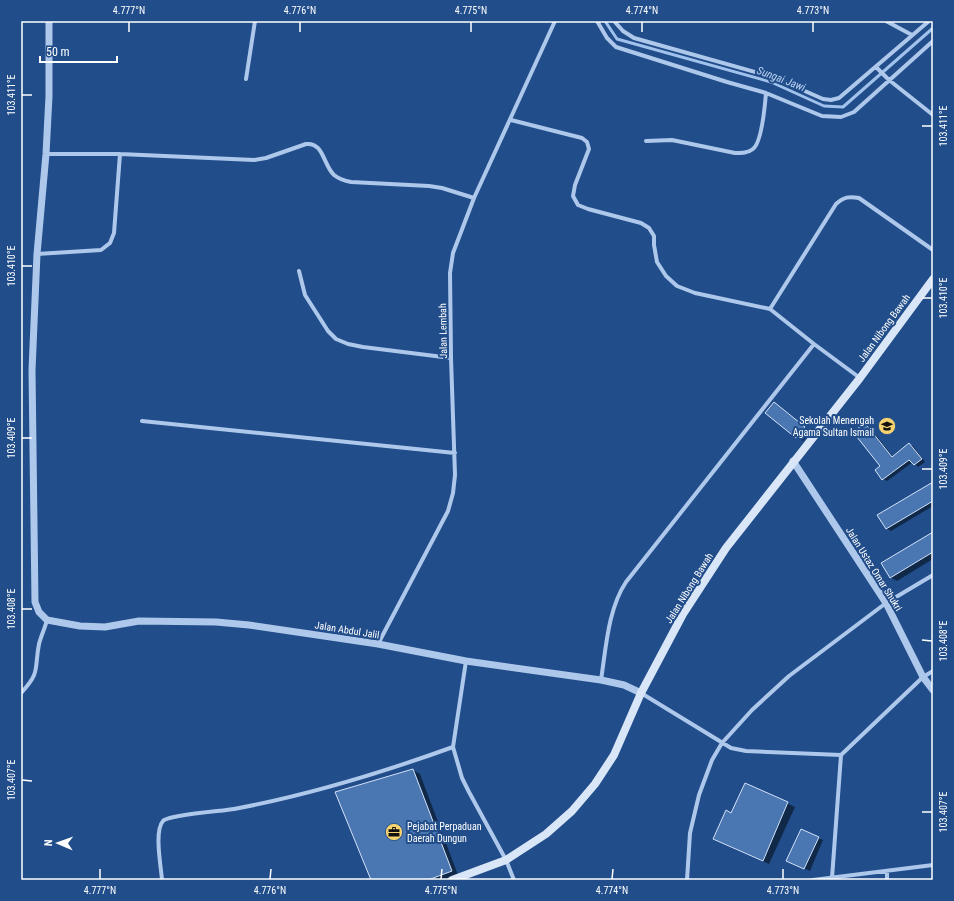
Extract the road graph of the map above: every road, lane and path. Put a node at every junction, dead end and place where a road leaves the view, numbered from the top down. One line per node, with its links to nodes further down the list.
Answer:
1 (49, 21): 17 (street)
2 (255, 21): 12 (street)
3 (555, 21): 15 (street, Jalan Lembah)
4 (597, 21): 13 (street)
5 (614, 21): 10 (street)
6 (886, 21): 8 (street)
7 (929, 21): 8 (street)
8 (912, 35): 10 (street)
9 (933, 41): 11 (street)
10 (878, 68): 11 (street)
11 (888, 78): 13 (street); 14 (street)
12 (246, 79)
13 (766, 93): 16 (street)
14 (933, 115)
15 (511, 120): 19 (street, Jalan Lembah); 24 (street)
16 (646, 141)
17 (46, 154): 18 (street); 21 (street)
18 (120, 154): 19 (street); 21 (street)
19 (474, 198): 26 (street, Jalan Lembah)
20 (933, 250): 24 (street)
21 (37, 254): 33 (street)
22 (298, 271): 26 (street)
23 (933, 279): 27 (main road, Jalan Nibong Bawah)
24 (770, 309): 25 (street)
25 (814, 344): 27 (street); 38 (street)
26 (451, 358): 29 (street, Jalan Lembah)
27 (860, 378): 30 (main road, Jalan Nibong Bawah)
28 (142, 421): 29 (street)
29 (455, 453): 34 (street, Jalan Lembah)
30 (793, 461): 32 (street, Jalan Ustaz Omar Shukri); 41 (main road, Jalan Nibong Bawah)
31 (933, 575): 32 (street)
32 (886, 604): 37 (street, Jalan Ustaz Omar Shukri); 42 (street)
33 (47, 620): 34 (street, Jalan Abdul Jalil); 40 (street)
34 (378, 644): 35 (street, Jalan Abdul Jalil)
35 (466, 661): 38 (street, Jalan Abdul Jalil); 43 (street)
36 (933, 671): 37 (street)
37 (923, 677): 39 (street, Jalan Ustaz Omar Shukri); 44 (street)
38 (601, 680): 41 (street, Jalan Abdul Jalil)
39 (933, 690)
40 (21, 693)
41 (641, 693): 42 (street); 45 (main road, Jalan Nibong Bawah)
42 (722, 743): 44 (street); 52 (street)
43 (453, 747): 45 (street); 49 (street)
44 (841, 754): 48 (street)
45 (506, 860): 50 (main road, Jalan Nibong Bawah); 51 (street)
46 (933, 865): 47 (street)
47 (887, 871): 48 (street); 54 (street)
48 (832, 878): 53 (street)
49 (162, 880)
50 (452, 880)
51 (514, 880)
52 (687, 880)
53 (813, 880)
54 (887, 880)

